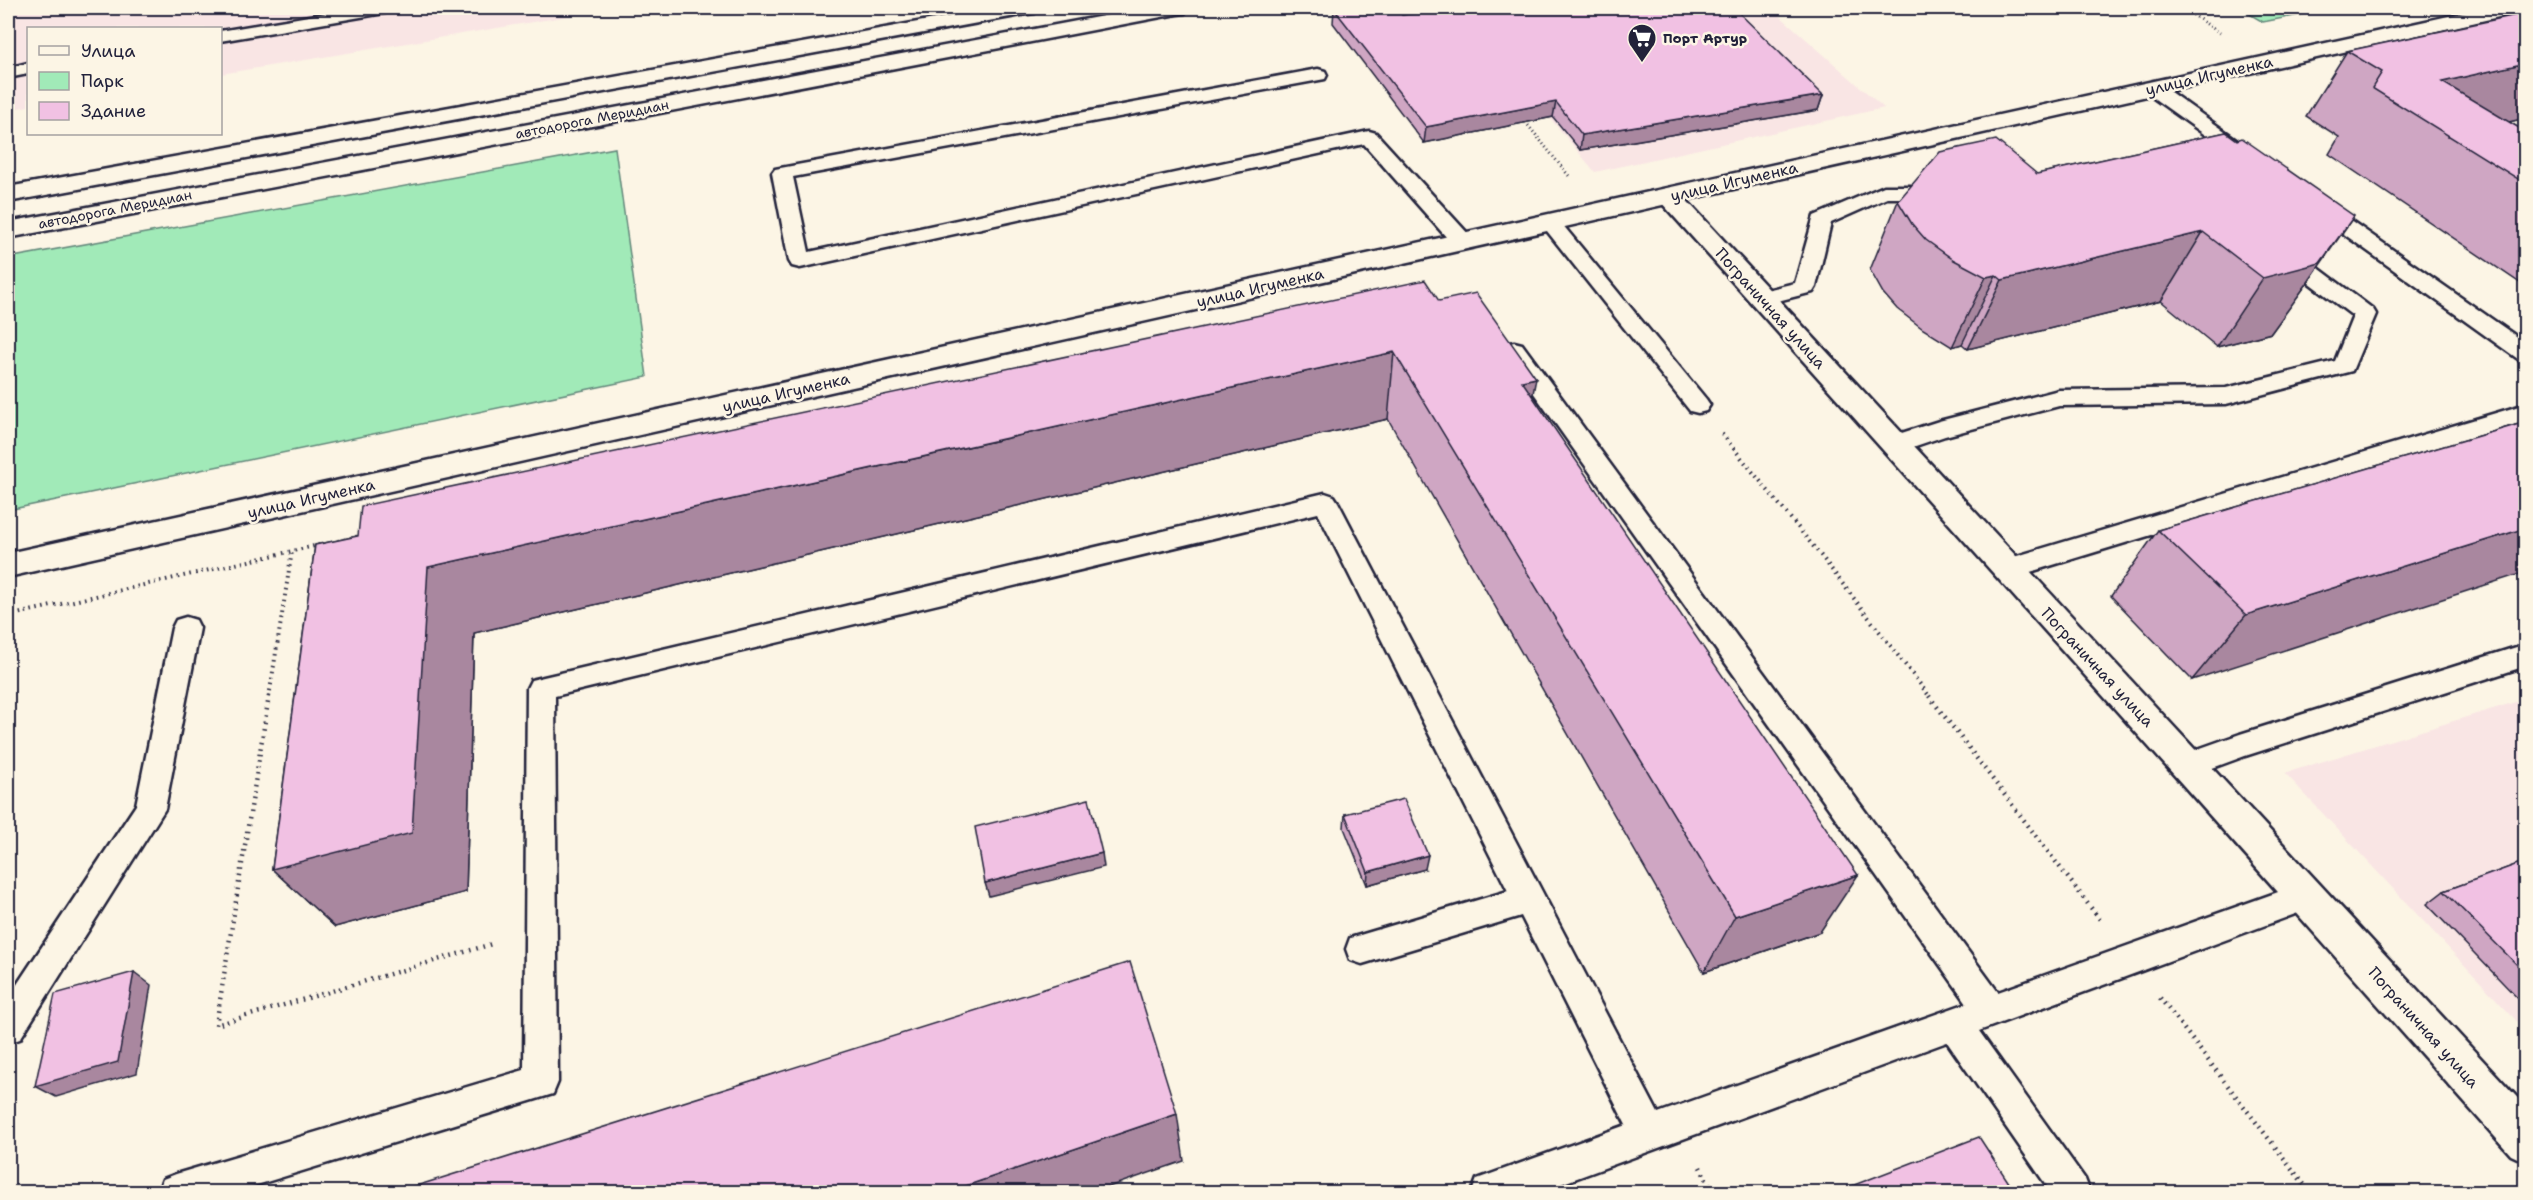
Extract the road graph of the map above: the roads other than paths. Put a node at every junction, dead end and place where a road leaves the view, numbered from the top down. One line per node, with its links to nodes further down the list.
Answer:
1 (384, 8): 5 (lane)
2 (1027, 8): 13 (street, автодорога Меридиан)
3 (1177, 8): 16 (street, автодорога Меридиан)
4 (2512, 8): 9 (street, улица Игуменка)
5 (222, 36)
6 (27, 69): 7 (lane)
7 (8, 73)
8 (1318, 75): 18 (lane)
9 (2152, 88): 10 (lane); 14 (street, улица Игуменка)
10 (2229, 163)
11 (1965, 192): 19 (lane)
12 (2298, 192): 21 (lane)
13 (8, 195)
14 (1669, 196): 15 (street, улица Игуменка); 19 (street, Пограничная улица)
15 (1550, 222): 18 (street, улица Игуменка); 22 (lane)
16 (8, 230)
17 (2262, 237): 24 (lane)
18 (1463, 242): 25 (street, улица Игуменка)
19 (1762, 298): 24 (street, Пограничная улица)
20 (1497, 326): 33 (lane)
21 (2526, 354)
22 (1698, 405)
23 (2526, 412): 26 (lane)
24 (1895, 444): 26 (street, Пограничная улица)
25 (8, 565)
26 (2007, 569): 29 (street, Пограничная улица)
27 (186, 628): 35 (lane)
28 (2526, 654): 29 (lane)
29 (2188, 765): 30 (street, Пограничная улица)
30 (2306, 896): 33 (lane); 37 (street, Пограничная улица)
31 (1530, 899): 32 (lane); 36 (lane); 38 (lane)
32 (1362, 949)
33 (1991, 1009): 34 (lane)
34 (1954, 1023): 36 (lane); 40 (lane)
35 (8, 1027)
36 (1650, 1134): 39 (lane)
37 (2526, 1140)
38 (176, 1192)
39 (1490, 1192)
40 (2072, 1192)

